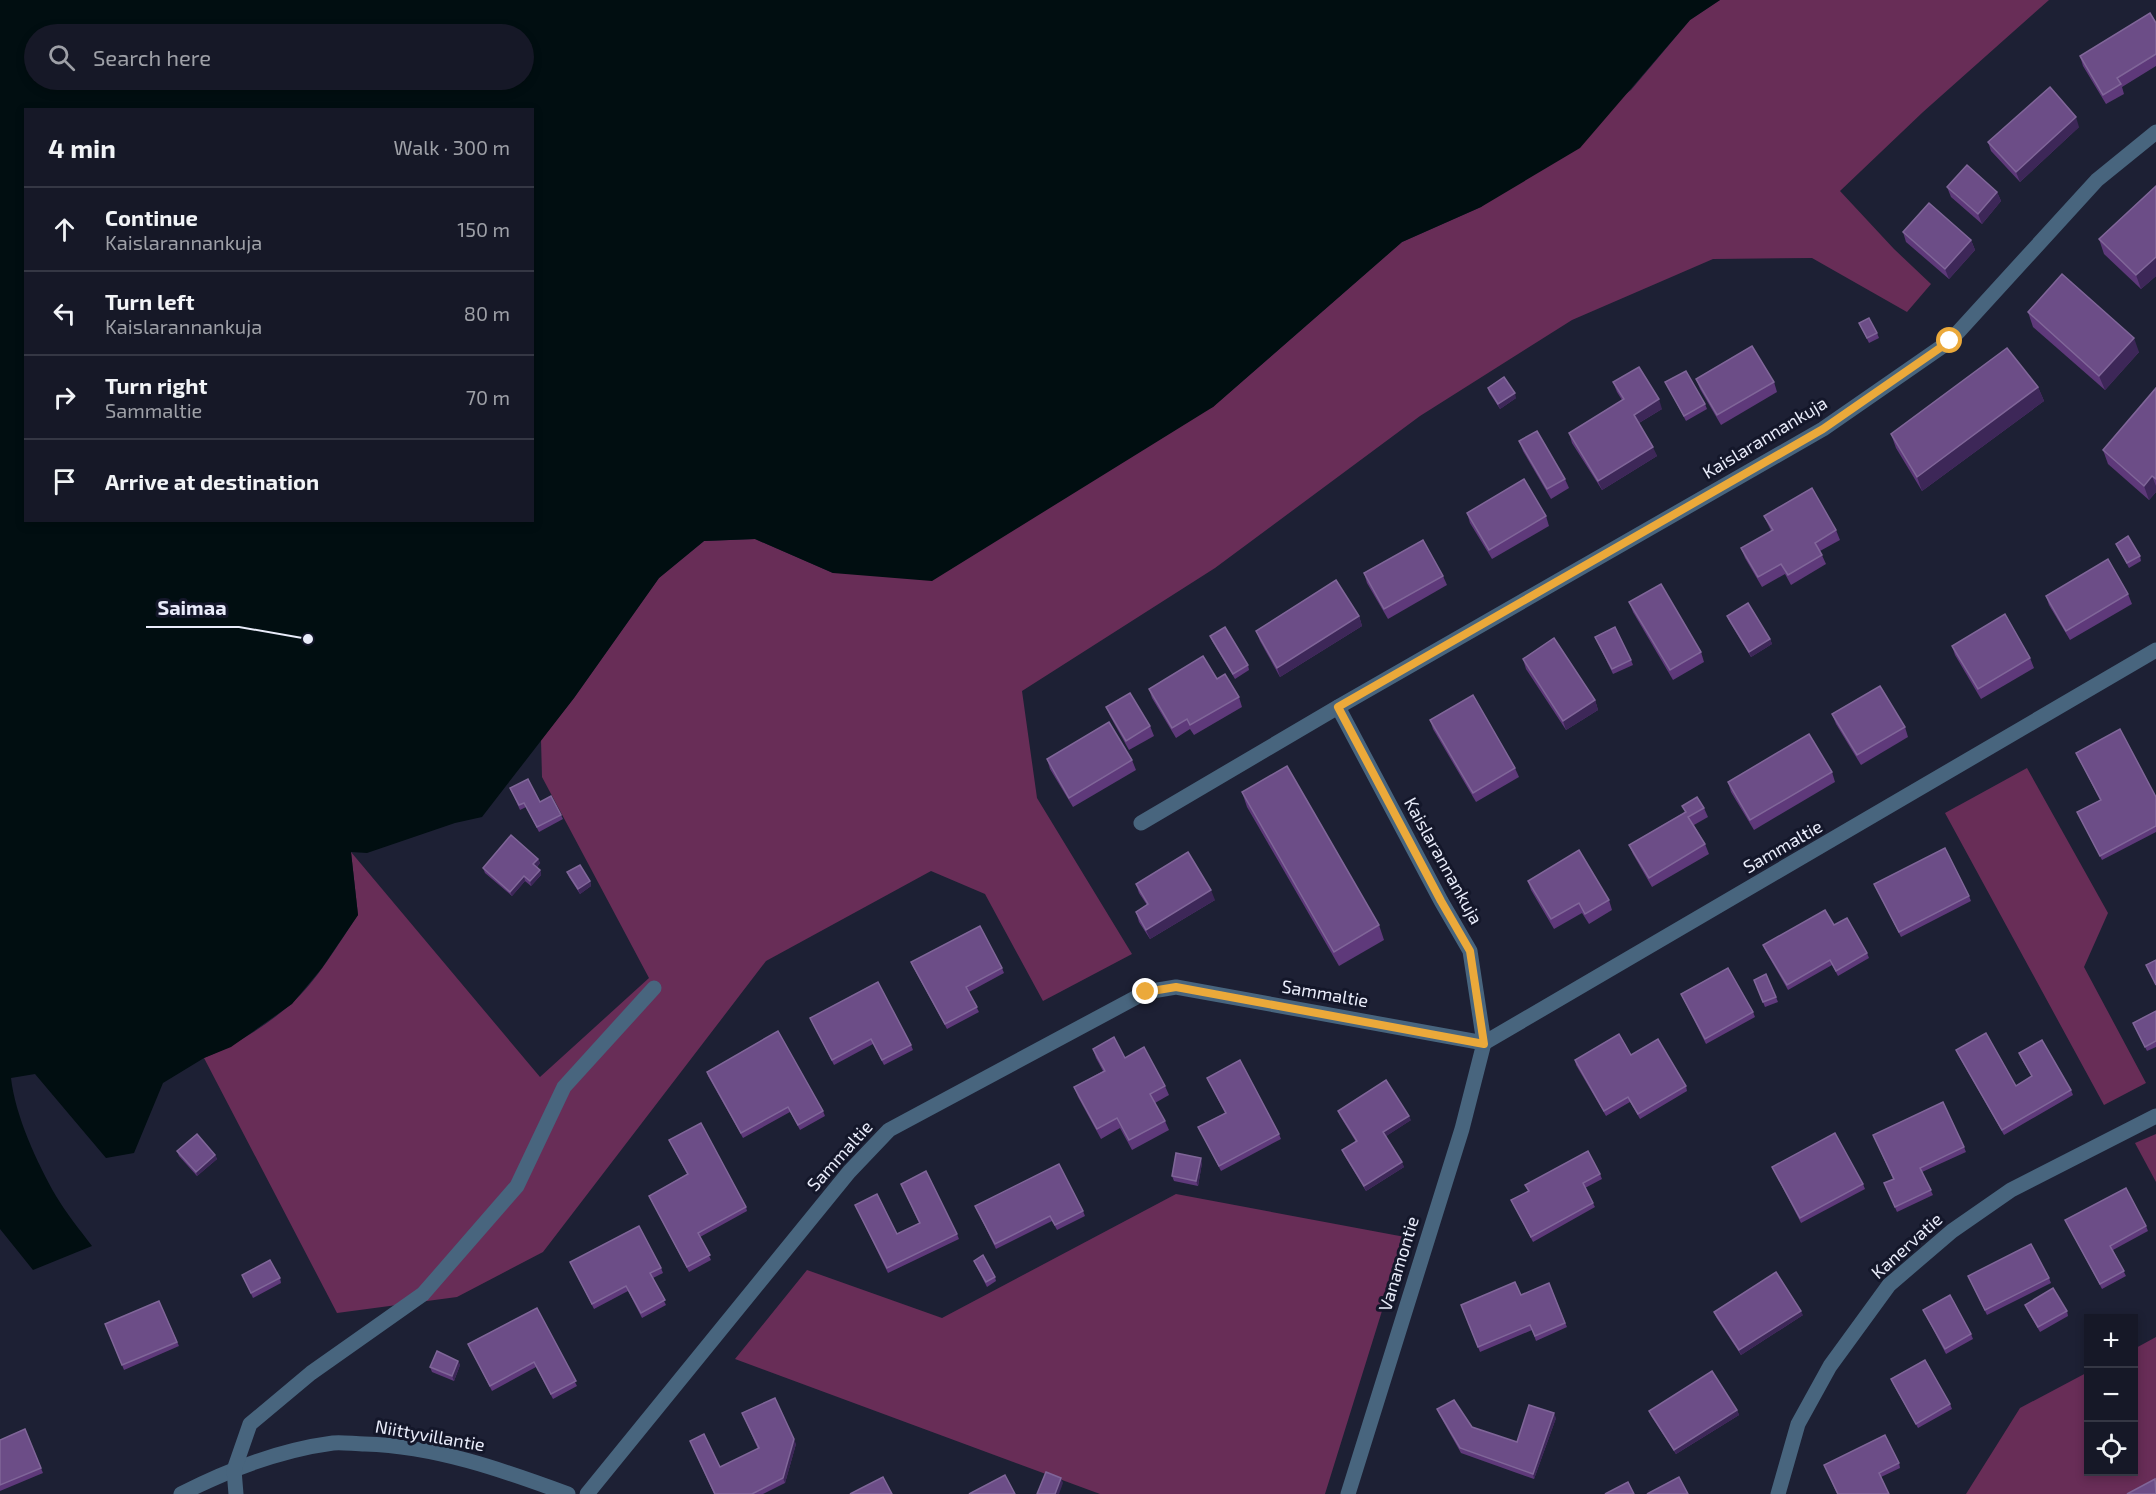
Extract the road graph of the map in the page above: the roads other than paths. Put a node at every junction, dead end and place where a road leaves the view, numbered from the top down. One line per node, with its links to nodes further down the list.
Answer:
1 (2156, 132): 3 (street, Kaislarannankuja)
2 (2156, 650): 6 (street, Sammaltie)
3 (1338, 707): 4 (street, Kaislarannankuja); 6 (street, Kaislarannankuja)
4 (1141, 823)
5 (654, 988): 8 (street)
6 (1484, 1044): 12 (street, Sammaltie); 13 (street, Vanamontie)
7 (2156, 1116): 14 (street, Kanervatie)
8 (234, 1470): 9 (street, Niittyvillantie); 10 (street); 11 (street, Niittyvillantie)
9 (182, 1494)
10 (236, 1494)
11 (568, 1494)
12 (587, 1494)
13 (1348, 1494)
14 (1778, 1494)

